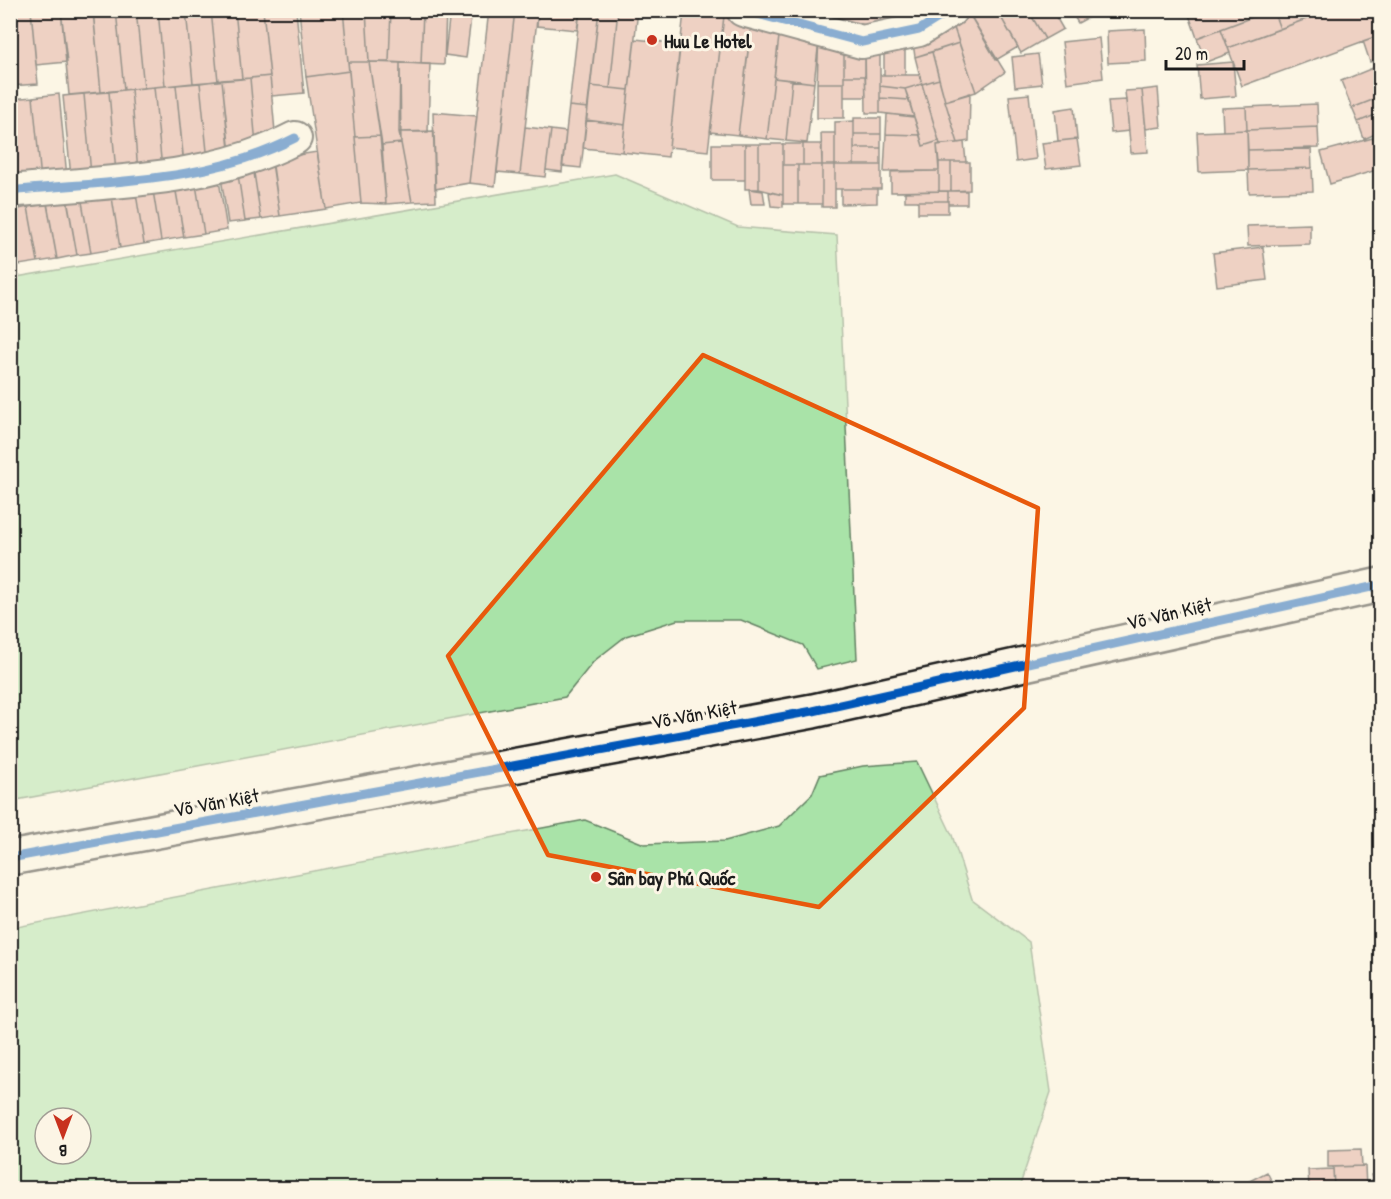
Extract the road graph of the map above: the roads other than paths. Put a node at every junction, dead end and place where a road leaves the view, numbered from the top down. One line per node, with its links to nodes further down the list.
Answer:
1 (743, 10): 2 (street)
2 (951, 10)
3 (295, 138): 4 (street)
4 (10, 191)
5 (1380, 585): 6 (street, Võ Văn Kiệt)
6 (10, 858)

